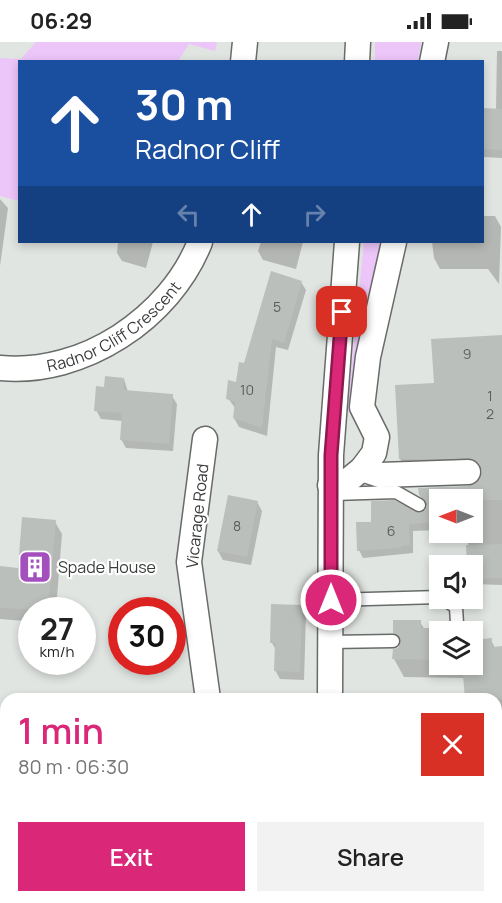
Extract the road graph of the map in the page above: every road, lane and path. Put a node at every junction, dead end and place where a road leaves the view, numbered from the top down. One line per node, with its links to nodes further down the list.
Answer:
1 (245, 42): 4 (street)
2 (358, 42): 5 (street)
3 (436, 42): 6 (street)
4 (243, 60)
5 (357, 60)
6 (432, 60)
7 (199, 243): 10 (street, Radnor Cliff Crescent)
8 (347, 243): 14 (street)
9 (394, 243): 12 (street)
10 (0, 368)
11 (205, 439): 20 (street, Vicarage Road)
12 (362, 469): 13 (street); 14 (street)
13 (468, 472)
14 (330, 490): 15 (lane); 17 (street)
15 (419, 505)
16 (429, 598): 17 (lane)
17 (331, 600): 19 (street)
18 (393, 641): 19 (lane)
19 (330, 642): 21 (street)
20 (207, 693)
21 (330, 693)

